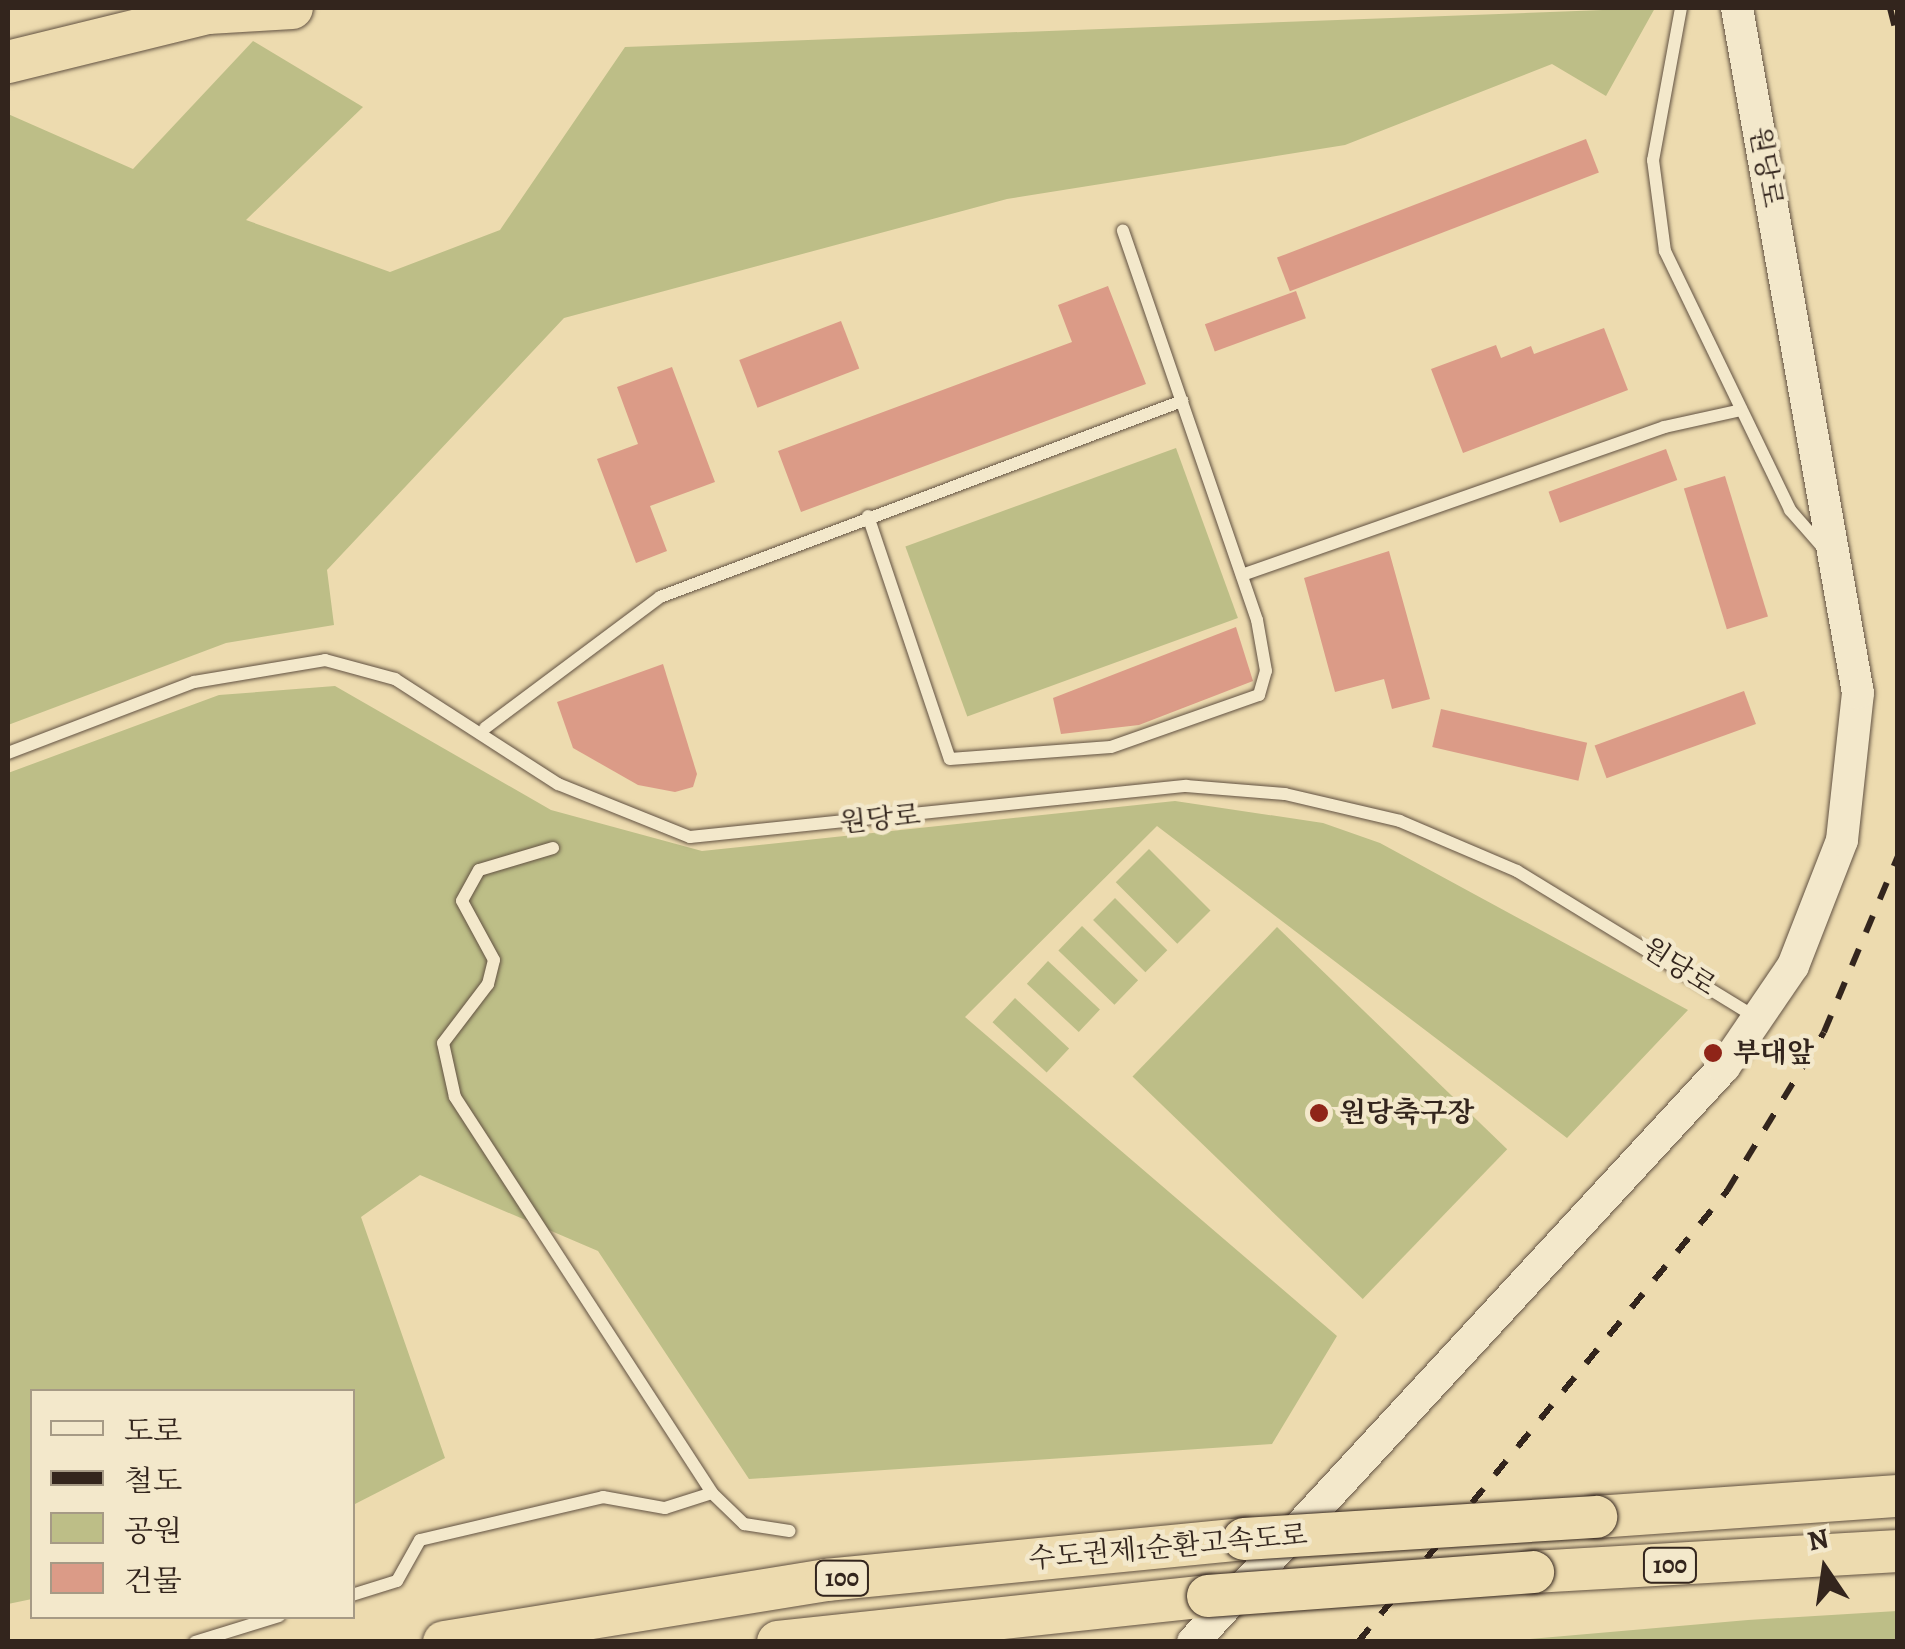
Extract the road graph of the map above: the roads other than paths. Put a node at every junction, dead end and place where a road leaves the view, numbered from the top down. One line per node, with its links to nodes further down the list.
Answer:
1 (292, 8): 4 (highway)
2 (1681, 8): 7 (lane)
3 (1737, 8): 9 (main road, 원당로)
4 (8, 62)
5 (1123, 230): 6 (lane)
6 (1182, 401): 8 (lane); 10 (lane)
7 (1741, 410): 9 (lane); 10 (lane)
8 (868, 516): 10 (lane); 11 (lane)
9 (1840, 566): 14 (main road, 원당로)
10 (1242, 575)
11 (485, 728): 12 (lane, 원당로); 14 (lane, 원당로)
12 (8, 753)
13 (553, 848): 15 (lane)
14 (1757, 1018): 24 (main road, 원당로)
15 (712, 1493): 17 (lane); 19 (lane)
16 (1898, 1496): 22 (highway, 수도권제1순환고속도로 / 100, bridge)
17 (789, 1530)
18 (1898, 1550): 23 (highway, 수도권제1순환고속도로 / 100, bridge)
19 (355, 1594)
20 (269, 1619): 21 (lane)
21 (195, 1642)
22 (444, 1642)
23 (778, 1642)
24 (1193, 1642)

